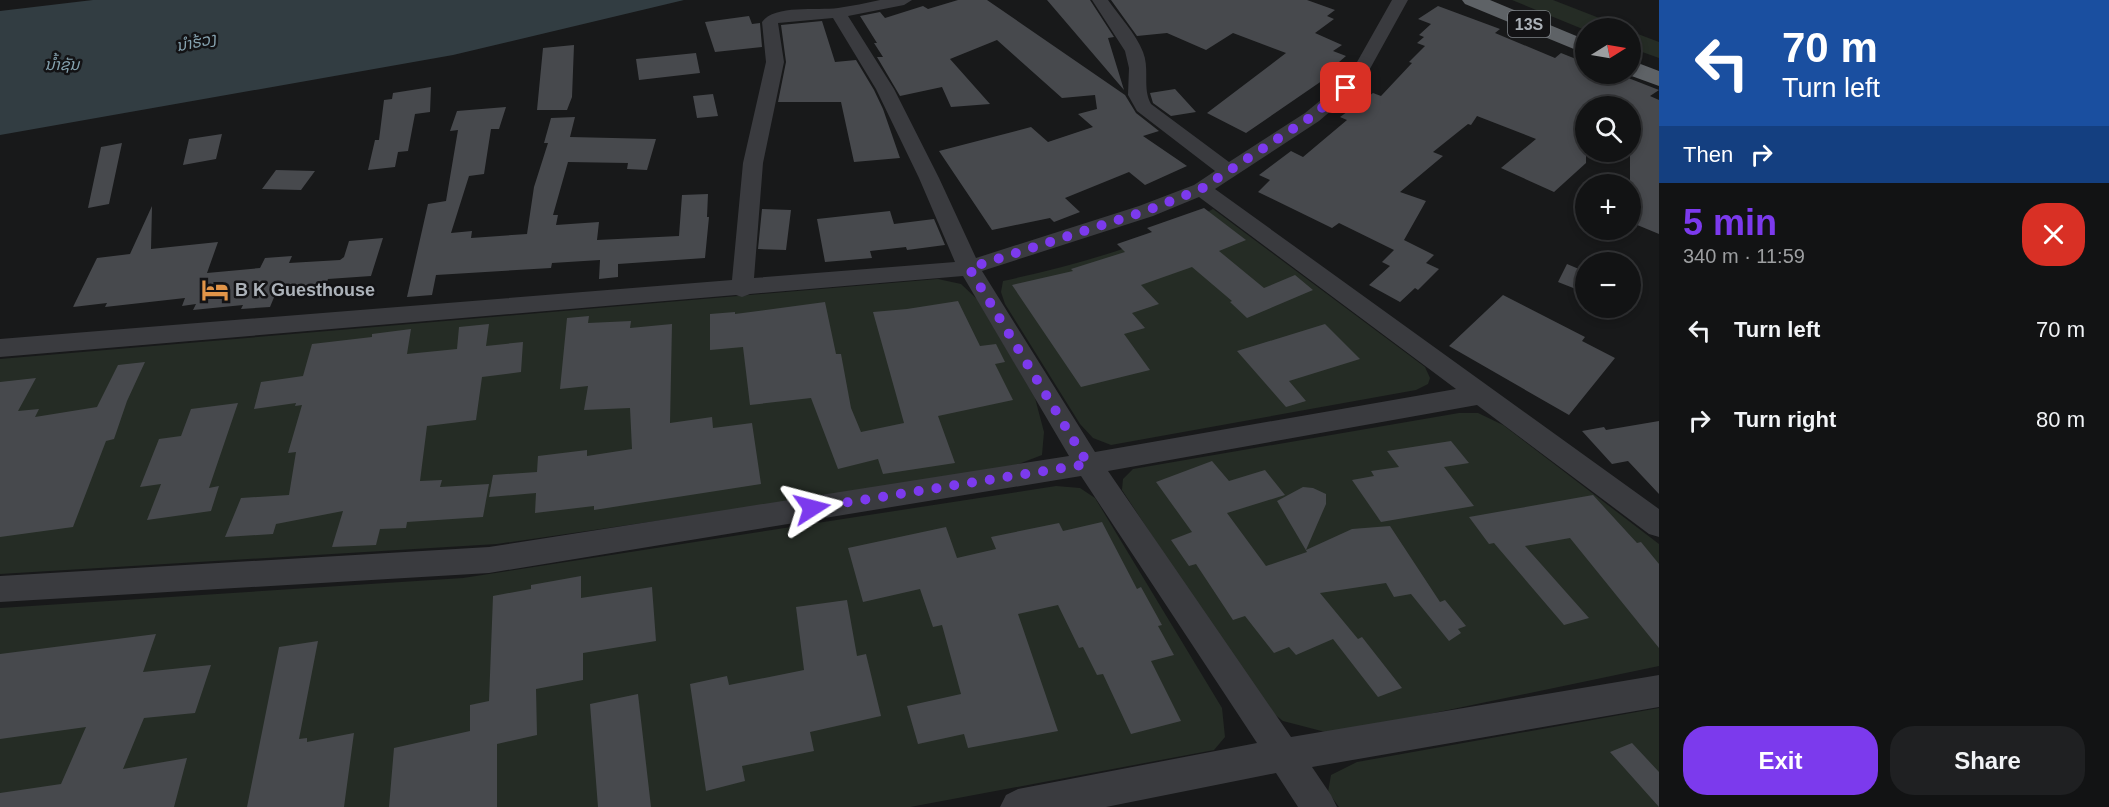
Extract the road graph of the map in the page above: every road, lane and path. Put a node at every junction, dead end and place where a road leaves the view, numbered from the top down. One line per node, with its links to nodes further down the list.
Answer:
1 (904, 0): 6 (street)
2 (1100, 0): 13 (street)
3 (1400, 0): 13 (street)
4 (1472, 0): 8 (highway, 13S)
5 (1496, 0): 7 (highway, 13S)
6 (838, 13): 15 (street); 16 (street)
7 (1575, 32)
8 (1575, 43)
9 (1641, 60): 10 (highway)
10 (1659, 67)
11 (1641, 72): 12 (highway)
12 (1659, 79)
13 (1228, 172): 14 (street)
14 (1201, 189): 15 (street); 18 (street)
15 (969, 268): 16 (street); 19 (street)
16 (742, 289): 17 (street)
17 (0, 348)
18 (1483, 394): 19 (street); 20 (street)
19 (1088, 464): 21 (street); 23 (street)
20 (1659, 525)
21 (0, 589)
22 (1659, 691): 23 (street)
23 (1282, 755): 24 (street); 25 (street)
24 (1018, 807)
25 (1319, 807)

